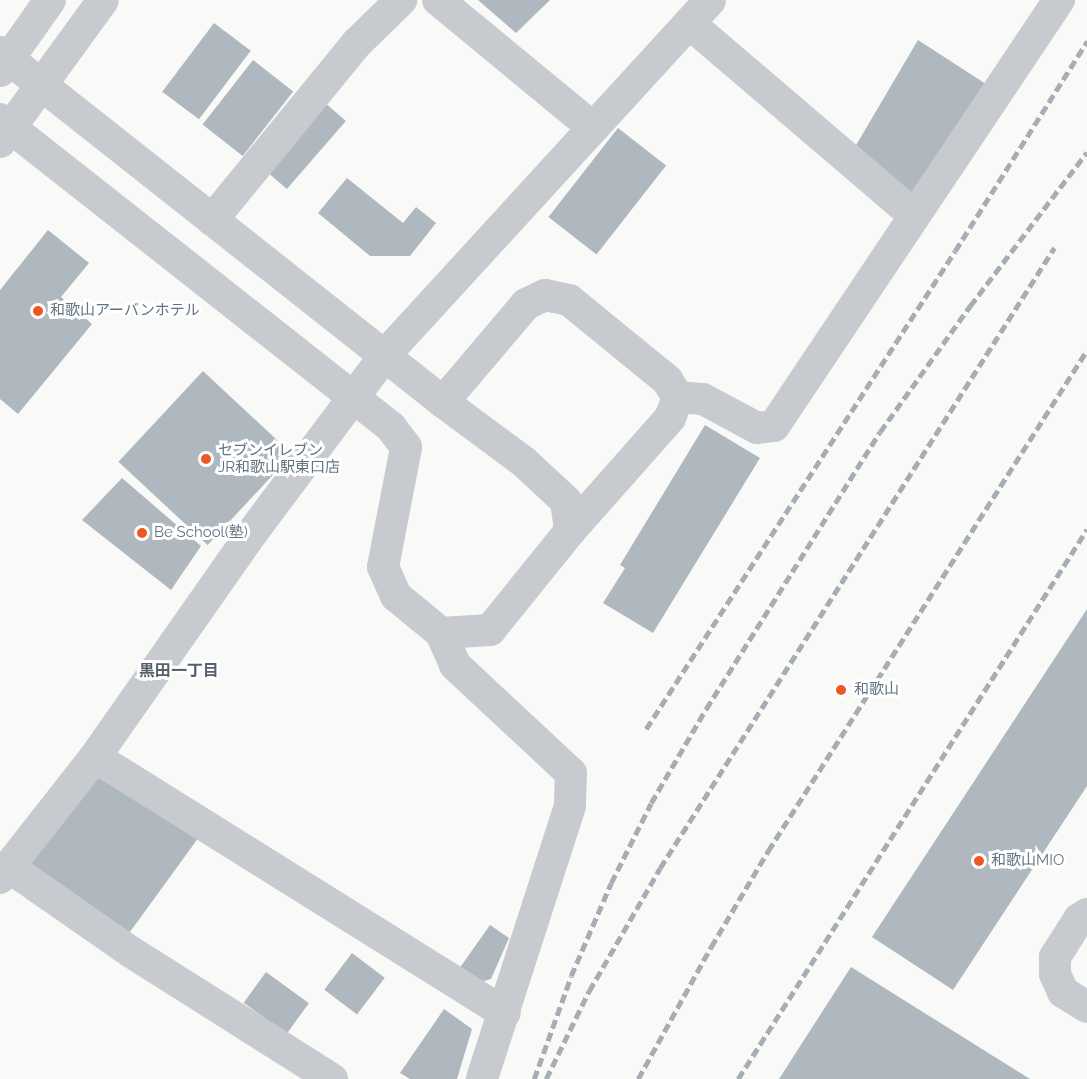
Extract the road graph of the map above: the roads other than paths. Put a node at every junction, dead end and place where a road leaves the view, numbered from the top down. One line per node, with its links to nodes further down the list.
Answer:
1 (50, 0): 8 (street)
2 (103, 0): 9 (street)
3 (401, 0): 13 (street)
4 (438, 0): 10 (street)
5 (710, 0): 7 (street)
6 (1059, 0): 12 (street)
7 (689, 23): 10 (street); 12 (street)
8 (3, 60): 9 (street)
9 (41, 85): 11 (street); 13 (street)
10 (591, 127): 14 (street)
11 (4, 130): 15 (street)
12 (914, 215): 16 (street)
13 (212, 220): 14 (street)
14 (385, 355): 15 (street); 17 (street)
15 (354, 397): 19 (street); 20 (street)
16 (678, 397): 17 (street); 18 (street)
17 (443, 402): 18 (street)
18 (570, 531): 19 (street)
19 (441, 633): 24 (street)
20 (95, 757): 21 (street); 24 (street)
21 (4, 872): 25 (street)
22 (1087, 914): 23 (street)
23 (1087, 1007)
24 (504, 1013): 26 (street)
25 (332, 1079)
26 (482, 1079)

